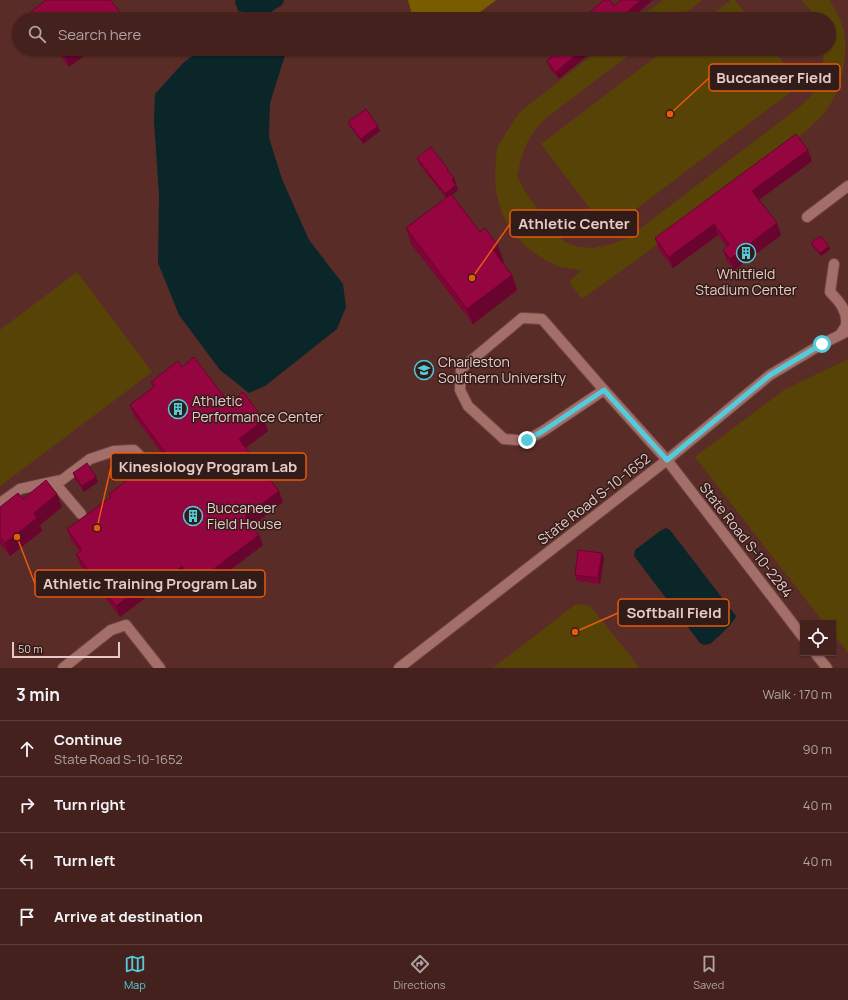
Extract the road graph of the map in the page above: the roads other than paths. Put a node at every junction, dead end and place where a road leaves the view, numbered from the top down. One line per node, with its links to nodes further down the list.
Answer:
1 (848, 186): 2 (street)
2 (807, 217)
3 (834, 264): 4 (street)
4 (845, 332): 6 (street, State Road S-10-1652)
5 (604, 390): 5 (street); 6 (street, State Road S-10-2284)
6 (667, 460): 11 (street, State Road S-10-2284); 15 (street, State Road S-10-1652)
7 (150, 466): 8 (street)
8 (54, 482): 9 (street); 10 (street)
9 (0, 503)
10 (81, 514)
11 (800, 633)
12 (818, 656): 16 (street)
13 (63, 668): 14 (street)
14 (160, 668)
15 (399, 668)
16 (827, 668)

